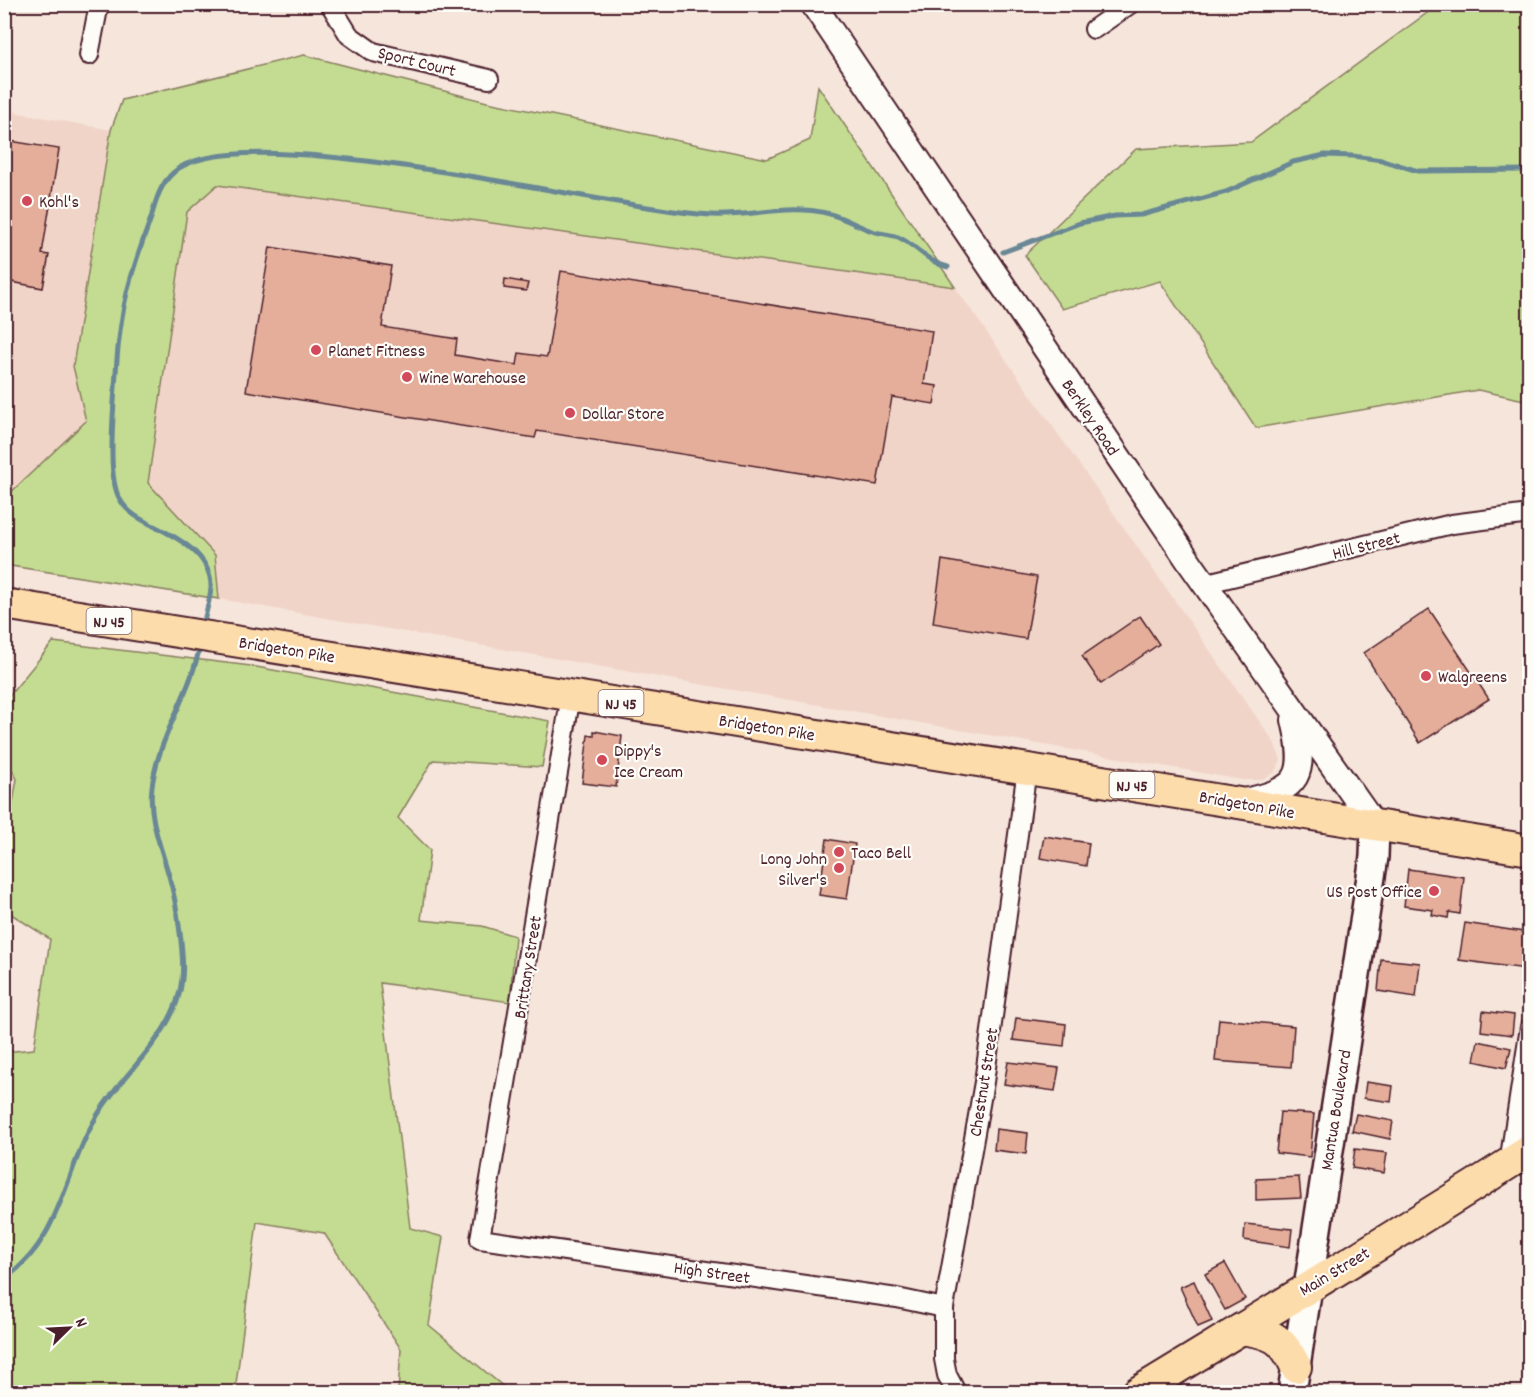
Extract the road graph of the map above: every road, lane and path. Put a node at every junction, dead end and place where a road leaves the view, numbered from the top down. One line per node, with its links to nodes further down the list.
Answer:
1 (99, 4): 6 (street)
2 (330, 4): 7 (street, Sport Court)
3 (813, 4): 9 (street, Berkley Road)
4 (1130, 4): 5 (street)
5 (1094, 29)
6 (89, 55)
7 (489, 79)
8 (1530, 514): 9 (street, Hill Street)
9 (1203, 584): 12 (street, Berkley Road)
10 (4, 604): 11 (main road, Bridgeton Pike / NJ 45)
11 (571, 695): 13 (main road, Bridgeton Pike / NJ 45); 19 (street, Brittany Street)
12 (1291, 709): 14 (street); 15 (street, Berkley Road)
13 (1027, 769): 14 (main road, Bridgeton Pike / NJ 45); 21 (street, Chestnut Street)
14 (1236, 802): 15 (main road, Bridgeton Pike / NJ 45)
15 (1375, 826): 16 (main road, Bridgeton Pike / NJ 45); 20 (main road, Mantua Boulevard)
16 (1530, 850)
17 (1530, 1027): 18 (street)
18 (1519, 1156): 20 (main road, Main Street)
19 (480, 1239): 21 (street, High Street)
20 (1309, 1285): 22 (main road, Main Street); 23 (main road, Mantua Boulevard)
21 (944, 1308): 24 (street, Chestnut Street)
22 (1241, 1329): 23 (main road); 25 (main road, Main Street)
23 (1294, 1380)
24 (956, 1392)
25 (1138, 1392)

